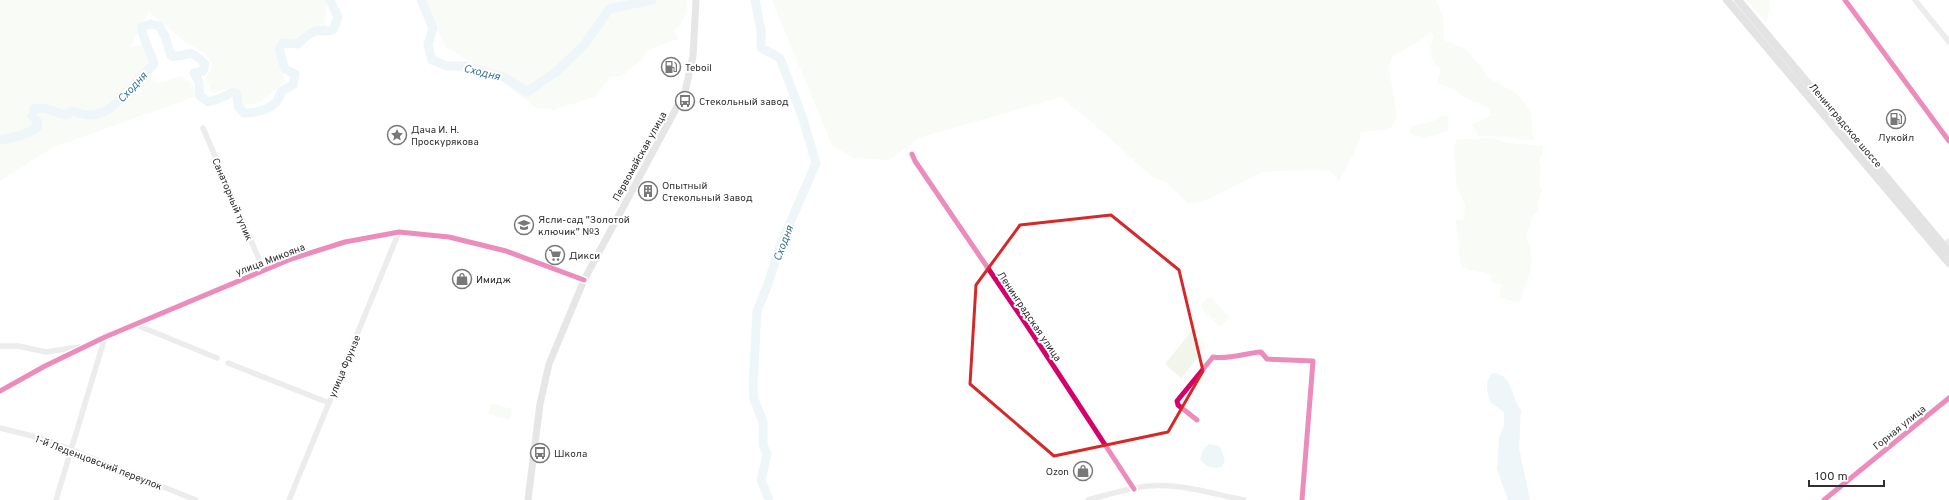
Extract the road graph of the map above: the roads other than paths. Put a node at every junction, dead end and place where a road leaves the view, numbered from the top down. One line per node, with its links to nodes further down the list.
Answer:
1 (692, 0): 7 (street)
2 (696, 0): 7 (main road, Первомайская улица)
3 (1727, 0): 14 (highway, Ленинградское шоссе)
4 (1738, 0): 13 (highway, Ленинградское шоссе)
5 (1845, 0): 10 (street)
6 (1916, 0): 8 (street)
7 (695, 15): 16 (main road, Первомайская улица)
8 (1949, 42)
9 (203, 128): 15 (street, Санаторный тупик)
10 (1949, 141)
11 (912, 154): 29 (street, Ленинградская улица)
12 (399, 232): 15 (street, улица Микояна); 16 (street, улица Микояна); 25 (street, улица Фрунзе)
13 (1947, 246)
14 (1949, 263)
15 (264, 270): 17 (street, улица Микояна)
16 (584, 280): 33 (main road, Первомайская улица)
17 (134, 324): 18 (street, улица Микояна); 21 (street)
18 (105, 337): 20 (street, улица Микояна); 28 (street)
19 (0, 346): 20 (street)
20 (84, 346): 23 (street, улица Микояна)
21 (217, 358)
22 (228, 363): 25 (street)
23 (0, 391)
24 (1949, 398): 37 (street, Горная улица)
25 (329, 402): 32 (street, улица Фрунзе)
26 (1197, 420): 36 (street)
27 (0, 428): 28 (street, 1-й Леденцовский переулок)
28 (71, 451): 30 (street); 31 (street, 1-й Леденцовский переулок)
29 (1134, 489): 34 (street); 35 (street)
30 (56, 500)
31 (196, 500)
32 (289, 500)
33 (528, 500)
34 (1088, 500)
35 (1244, 500)
36 (1302, 500)
37 (1824, 500)

